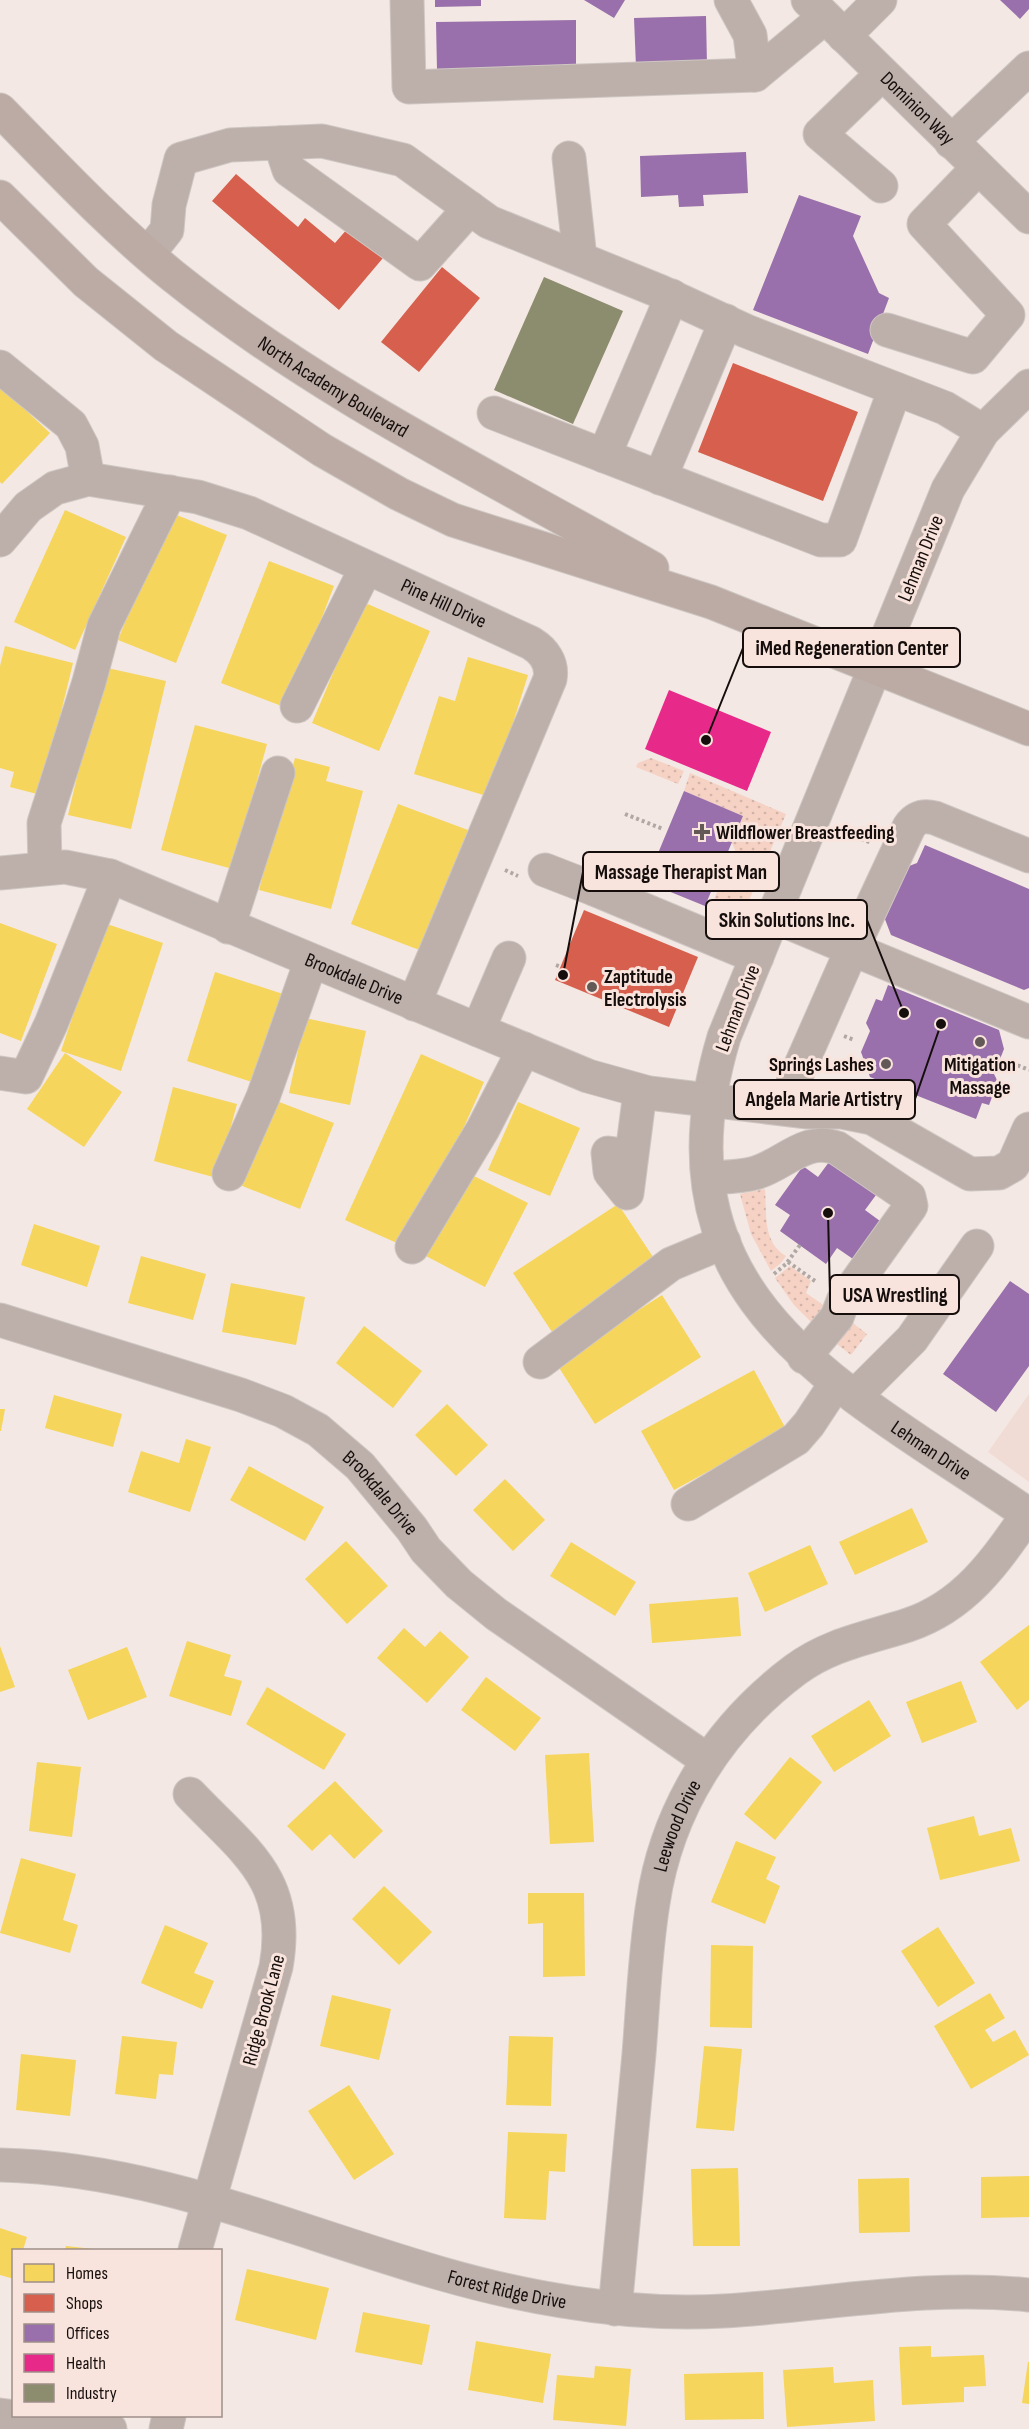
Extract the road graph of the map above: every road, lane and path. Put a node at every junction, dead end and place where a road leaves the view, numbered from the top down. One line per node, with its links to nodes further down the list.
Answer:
1 (407, 0): 6 (street)
2 (731, 0): 6 (street)
3 (880, 0): 4 (street)
4 (826, 18): 5 (street, Dominion Way); 6 (street)
5 (882, 74): 9 (street, Dominion Way); 13 (street)
6 (755, 75)
7 (1025, 80): 9 (street)
8 (0, 110): 17 (highway, North Academy Boulevard)
9 (951, 142): 12 (street, Dominion Way)
10 (280, 143): 15 (street); 15 (street); 17 (street)
11 (569, 158): 18 (street)
12 (978, 168): 16 (street, Dominion Way); 21 (street)
13 (881, 186)
14 (0, 197): 33 (highway, North Academy Boulevard)
15 (470, 208): 18 (street)
16 (1029, 217)
17 (148, 254): 33 (highway, North Academy Boulevard)
18 (580, 258): 19 (street)
19 (672, 296): 20 (street); 27 (street)
20 (726, 321): 24 (street); 28 (street)
21 (887, 330)
22 (0, 367): 29 (street)
23 (1029, 386): 26 (street, Lehman Drive)
24 (895, 388): 26 (street); 28 (street)
25 (494, 413): 27 (street)
26 (983, 431): 34 (street, Lehman Drive)
27 (604, 456): 28 (street)
28 (660, 478)
29 (88, 479): 30 (street, Pine Hill Drive); 31 (street, Pine Hill Drive)
30 (170, 492): 32 (street, Pine Hill Drive); 41 (street)
31 (0, 540)
32 (366, 568): 35 (street); 51 (street, Pine Hill Drive)
33 (711, 602): 34 (highway, North Academy Boulevard)
34 (876, 666): 36 (highway, North Academy Boulevard); 45 (street, Lehman Drive)
35 (297, 706)
36 (1029, 729)
37 (278, 773): 46 (street)
38 (625, 814): 39 (path)
39 (663, 829)
40 (1029, 856): 47 (street)
41 (45, 867): 43 (street, Brookdale Drive); 44 (street, Brookdale Drive)
42 (545, 870): 48 (street)
43 (0, 873)
44 (110, 876): 46 (street, Brookdale Drive); 57 (street)
45 (773, 916): 47 (street); 48 (street, Lehman Drive)
46 (228, 927): 50 (street, Brookdale Drive)
47 (852, 949): 52 (street); 60 (street)
48 (757, 957): 59 (street, Lehman Drive)
49 (510, 958): 53 (street)
50 (312, 961): 51 (street, Brookdale Drive); 63 (street)
51 (414, 1004): 53 (street, Brookdale Drive)
52 (1029, 1023)
53 (478, 1030): 54 (street, Brookdale Drive)
54 (524, 1049): 58 (street, Brookdale Drive); 68 (street)
55 (1012, 1063): 56 (path)
56 (1029, 1070)
57 (0, 1073)
58 (640, 1092): 59 (street, Brookdale Drive); 62 (street)
59 (709, 1100): 60 (street, Brookdale Drive); 64 (street, Lehman Drive)
60 (782, 1108): 61 (street, Brookdale Drive)
61 (1029, 1129)
62 (630, 1156)
63 (229, 1174)
64 (709, 1178): 65 (street, Lehman Drive); 73 (street)
65 (724, 1242): 73 (street, Lehman Drive); 74 (street)
66 (800, 1245): 69 (path)
67 (977, 1246): 75 (street)
68 (412, 1247)
69 (788, 1262): 70 (path); 71 (path)
70 (770, 1276)
71 (815, 1281)
72 (0, 1320): 78 (street, Brookdale Drive)
73 (804, 1357): 75 (street, Lehman Drive)
74 (540, 1362)
75 (845, 1389): 76 (street); 77 (street, Lehman Drive)
76 (688, 1504)
77 (1028, 1515): 78 (street, Leewood Drive)
78 (707, 1760): 84 (street, Leewood Drive)
79 (190, 1794): 81 (street, Ridge Brook Lane)
80 (0, 2165): 81 (street, Forest Ridge Drive)
81 (211, 2199): 82 (street, Ridge Brook Lane); 84 (street, Forest Ridge Drive)
82 (195, 2249)
83 (1029, 2295): 84 (street, Forest Ridge Drive)
84 (615, 2309)
85 (16, 2417): 86 (street)
86 (110, 2429)

